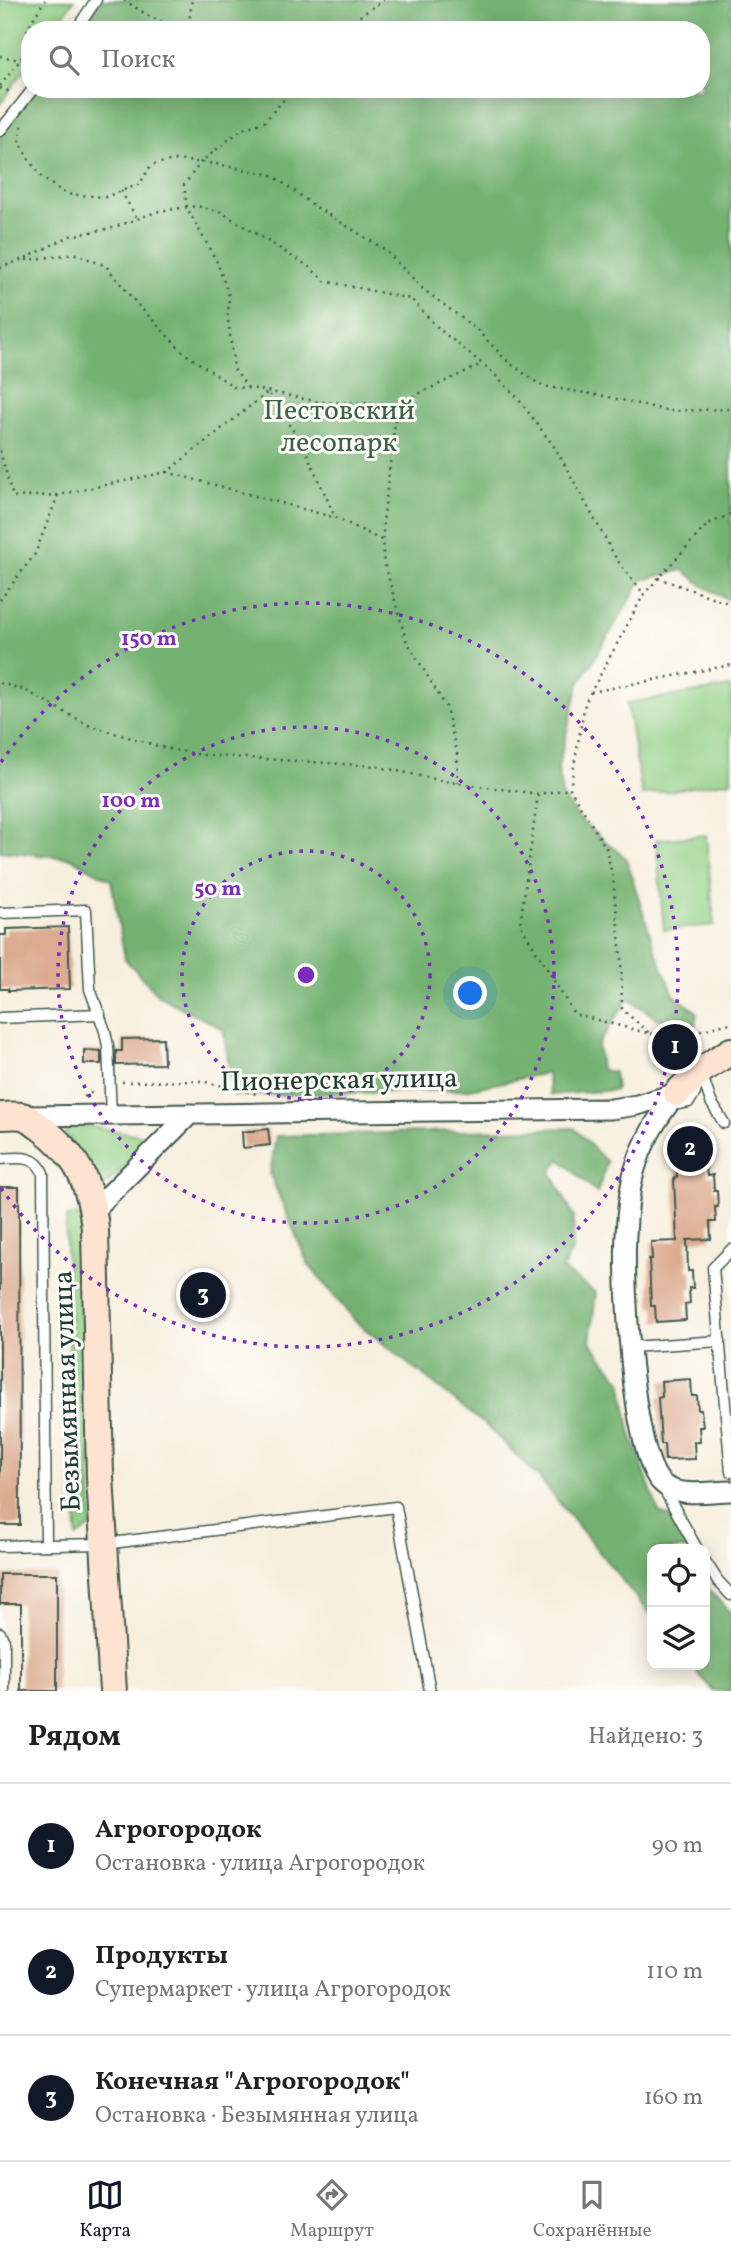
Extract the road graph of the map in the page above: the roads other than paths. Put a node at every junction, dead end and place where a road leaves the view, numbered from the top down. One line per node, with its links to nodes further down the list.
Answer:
1 (96, 0): 2 (lane)
2 (82, 21)
3 (26, 98): 4 (lane)
4 (0, 131)
5 (0, 913): 6 (lane)
6 (100, 1014): 7 (lane); 11 (lane)
7 (0, 1018)
8 (731, 1051): 9 (street)
9 (687, 1084): 10 (street, Пионерская улица); 13 (lane); 18 (street)
10 (190, 1114): 11 (street, Пионерская улица); 15 (street)
11 (111, 1115): 12 (street, Пионерская улица)
12 (12, 1116): 15 (street, Безымянная улица)
13 (724, 1123)
14 (0, 1158): 24 (lane)
15 (93, 1211): 22 (street, Безымянная улица)
16 (731, 1250): 17 (lane)
17 (720, 1341): 18 (lane); 19 (lane)
18 (631, 1347): 20 (street)
19 (731, 1472)
20 (660, 1481): 21 (street); 23 (lane)
21 (731, 1491)
22 (104, 1544): 24 (lane); 30 (street, Безымянная улица); 31 (lane)
23 (695, 1544)
24 (46, 1545): 25 (lane)
25 (0, 1546)
26 (710, 1569): 27 (lane)
27 (731, 1595)
28 (0, 1633): 29 (lane)
29 (4, 1691)
30 (113, 1691)
31 (430, 1691)

